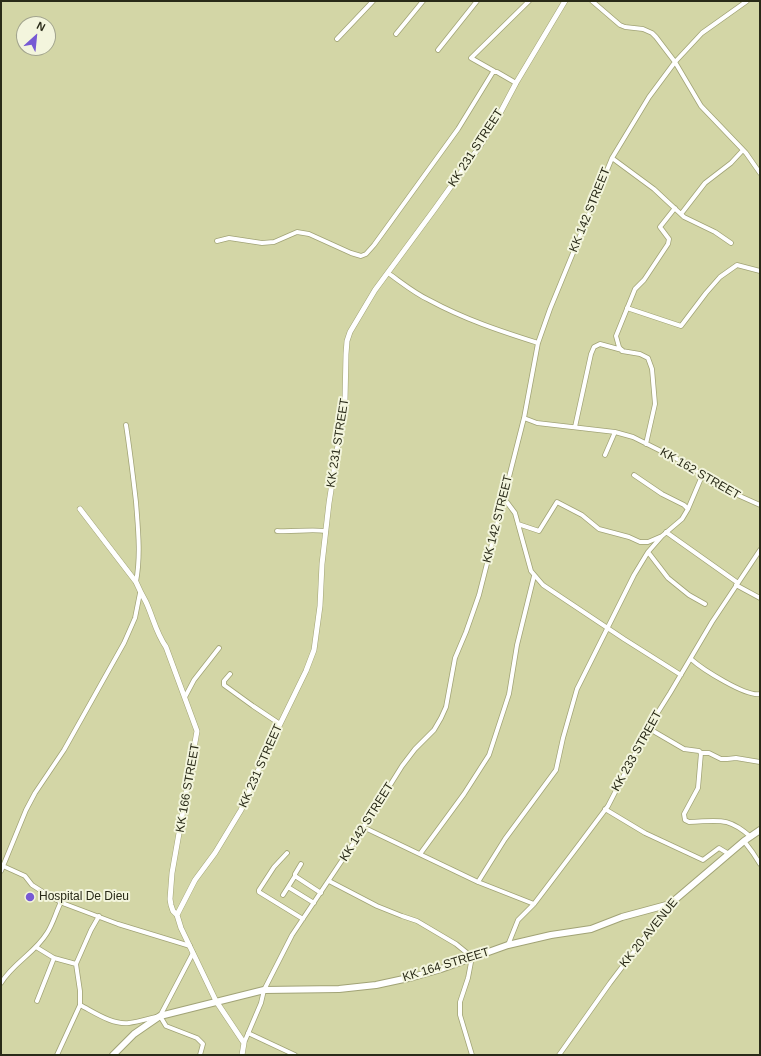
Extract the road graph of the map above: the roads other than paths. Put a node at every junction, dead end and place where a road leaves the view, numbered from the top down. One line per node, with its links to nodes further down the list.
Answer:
1 (373, 1): 9 (street)
2 (423, 1): 8 (street)
3 (477, 1): 10 (street)
4 (529, 1): 12 (street)
5 (565, 1): 13 (street, KK 231 STREET)
6 (592, 1): 11 (street)
7 (747, 1): 11 (street, KK 142 STREET)
8 (396, 34)
9 (337, 39)
10 (438, 50)
11 (675, 62): 14 (street); 15 (street, KK 142 STREET)
12 (494, 71): 13 (street); 19 (street)
13 (516, 83): 22 (street, KK 231 STREET)
14 (743, 150): 16 (street); 18 (street)
15 (612, 158): 17 (street); 24 (street, KK 142 STREET)
16 (760, 173)
17 (675, 208): 18 (street); 23 (street)
18 (681, 214): 20 (street)
19 (217, 241)
20 (731, 243)
21 (760, 271): 23 (street)
22 (388, 273): 24 (street); 40 (street, KK 231 STREET)
23 (627, 308): 25 (street)
24 (538, 342): 26 (street, KK 142 STREET)
25 (622, 350): 28 (street); 30 (street)
26 (524, 418): 28 (street, KK 162 STREET); 34 (street, KK 142 STREET)
27 (126, 425): 46 (street)
28 (575, 427): 29 (street, KK 162 STREET)
29 (615, 432): 30 (street, KK 162 STREET); 31 (street)
30 (646, 444): 33 (street, KK 162 STREET)
31 (605, 455)
32 (634, 475): 37 (street)
33 (702, 476): 35 (street, KK 162 STREET); 37 (street)
34 (503, 498): 38 (street); 63 (street, KK 142 STREET)
35 (760, 505)
36 (80, 509): 46 (street, KK 166 STREET)
37 (688, 509): 41 (street)
38 (518, 524): 42 (street); 45 (street)
39 (277, 531): 40 (street)
40 (326, 531): 58 (street, KK 231 STREET)
41 (666, 532): 42 (street); 47 (street)
42 (662, 536): 44 (street)
43 (760, 550): 47 (street, KK 233 STREET)
44 (648, 552): 50 (street); 51 (street)
45 (534, 576): 51 (street); 68 (street)
46 (136, 582): 48 (street, KK 166 STREET)
47 (737, 584): 49 (street); 53 (street, KK 233 STREET)
48 (140, 593): 57 (street, KK 166 STREET); 72 (street)
49 (760, 598)
50 (705, 604)
51 (607, 628): 55 (street); 76 (street)
52 (219, 648): 57 (street)
53 (690, 659): 55 (street, KK 233 STREET); 56 (street)
54 (230, 674): 58 (street)
55 (681, 675): 59 (street, KK 233 STREET)
56 (760, 694)
57 (185, 697): 84 (street, KK 166 STREET)
58 (280, 724): 84 (street, KK 231 STREET)
59 (648, 728): 60 (street); 62 (street, KK 233 STREET)
60 (701, 753): 61 (street); 65 (street)
61 (760, 762)
62 (605, 809): 69 (street); 82 (street, KK 233 STREET)
63 (363, 827): 68 (street); 75 (street, KK 142 STREET)
64 (760, 830): 65 (main road, KK 20 AVENUE)
65 (751, 837): 66 (main road, KK 20 AVENUE)
66 (744, 842): 69 (main road, KK 20 AVENUE); 71 (street)
67 (287, 853): 86 (street)
68 (420, 854): 76 (street)
69 (729, 854): 83 (main road, KK 20 AVENUE)
70 (301, 864): 74 (street)
71 (760, 864)
72 (3, 866): 73 (street); 80 (street)
73 (1, 871)
74 (295, 876): 77 (street); 78 (street)
75 (329, 881): 78 (street, KK 142 STREET); 91 (street)
76 (478, 882): 82 (street)
77 (288, 887): 79 (street); 81 (street)
78 (321, 893): 81 (street, KK 142 STREET)
79 (283, 895)
80 (60, 902): 85 (street); 89 (street)
81 (314, 903): 86 (street, KK 142 STREET)
82 (534, 904): 87 (street, KK 233 STREET)
83 (670, 904): 87 (main road, KK 164 STREET); 108 (street, KK 20 AVENUE)
84 (177, 914): 88 (street, KK 166 STREET)
85 (99, 916): 88 (street); 93 (street)
86 (303, 919): 95 (street, KK 142 STREET)
87 (508, 945): 91 (main road, KK 164 STREET)
88 (190, 946): 90 (street, KK 166 STREET)
89 (36, 947): 92 (street); 94 (street)
90 (193, 954): 97 (street, KK 166 STREET); 99 (street)
91 (472, 957): 95 (main road, KK 164 STREET); 107 (street)
92 (54, 958): 93 (street); 96 (street)
93 (76, 964): 98 (street)
94 (1, 983)
95 (264, 990): 97 (main road, KK 164 STREET); 100 (street, KK 142 STREET)
96 (37, 1001)
97 (216, 1001): 99 (main road, KK 164 STREET); 101 (street, KK 166 STREET)
98 (80, 1005): 99 (street); 102 (street)
99 (160, 1016): 103 (main road, KK 164 STREET); 104 (street)
100 (248, 1033): 101 (street, KK 142 STREET); 106 (street)
101 (244, 1043): 105 (street)
102 (56, 1055)
103 (113, 1055)
104 (200, 1055)
105 (242, 1055)
106 (295, 1055)
107 (472, 1055)
108 (559, 1055)

